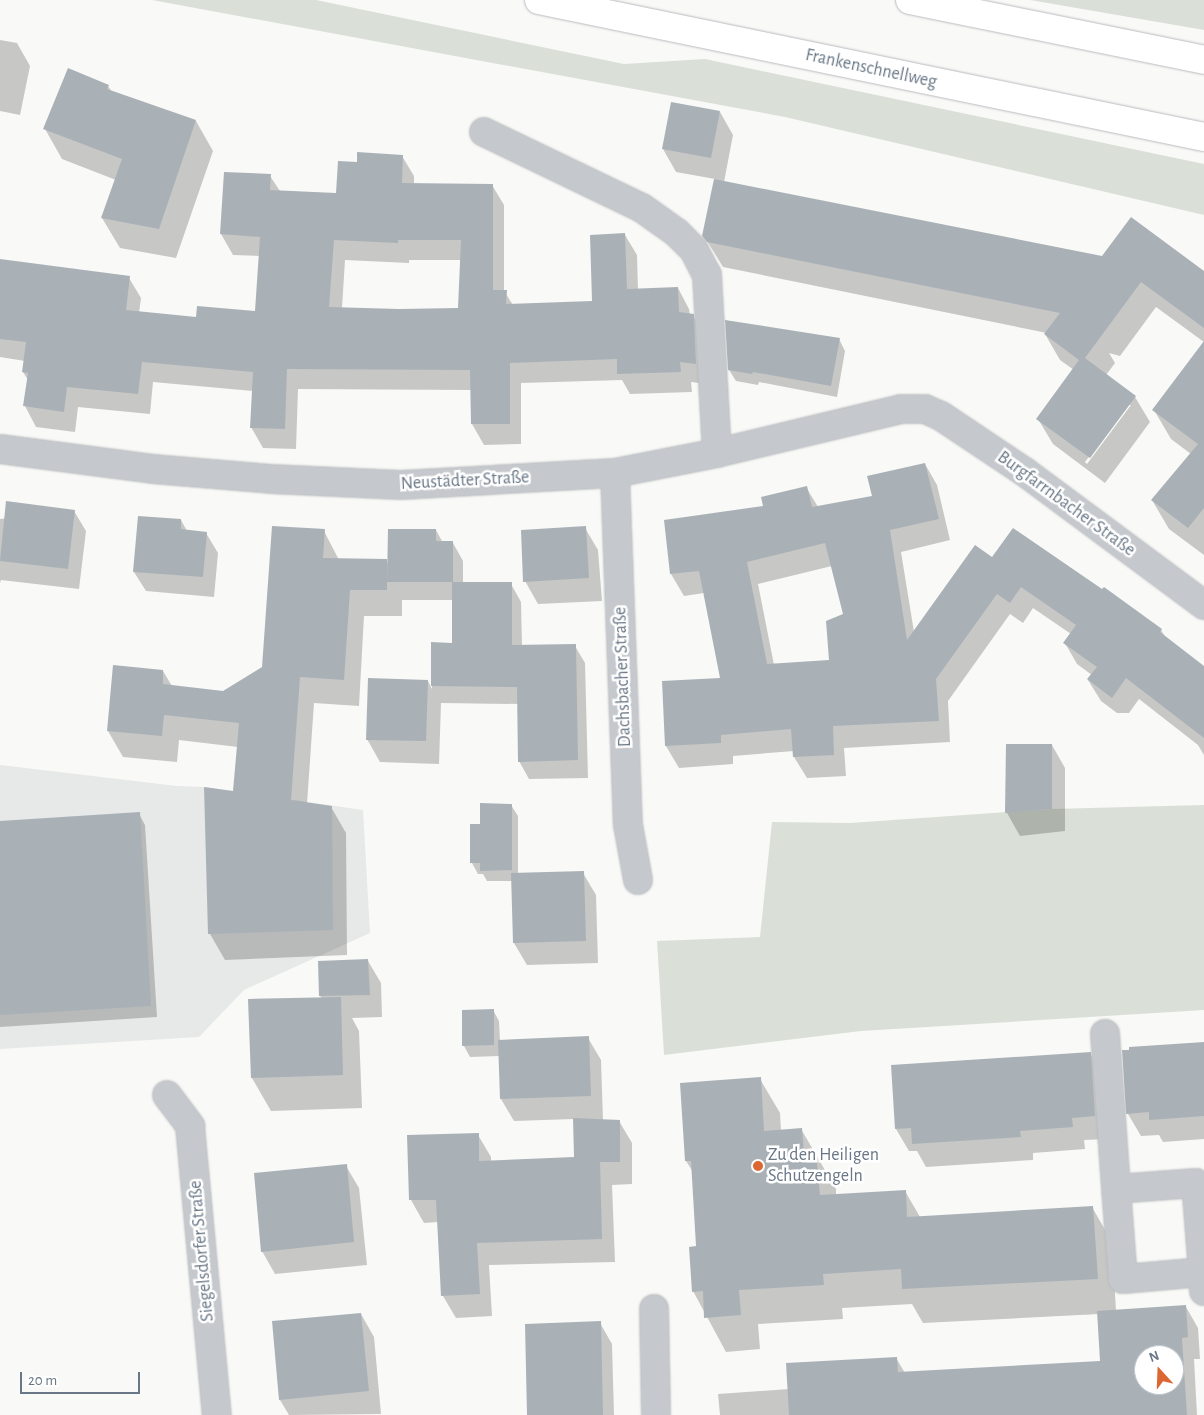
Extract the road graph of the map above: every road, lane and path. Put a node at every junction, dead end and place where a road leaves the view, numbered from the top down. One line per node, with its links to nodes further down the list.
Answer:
1 (539, 0): 5 (highway, Frankenschnellweg)
2 (910, 0): 3 (highway)
3 (1204, 60)
4 (484, 132): 8 (street)
5 (1204, 137)
6 (925, 409): 8 (street, Neustädter Straße); 10 (street, Burgfarrnbacher Straße)
7 (0, 449): 9 (street, Neustädter Straße)
8 (717, 453): 9 (street, Neustädter Straße)
9 (615, 473): 11 (street, Dachsbacher Straße)
10 (1204, 604)
11 (638, 880)
12 (1105, 1034): 14 (street)
13 (167, 1095): 17 (street, Siegelsdorfer Straße)
14 (1116, 1189): 15 (street); 15 (street)
15 (1203, 1281)
16 (654, 1309): 18 (street)
17 (217, 1415)
18 (656, 1415)

